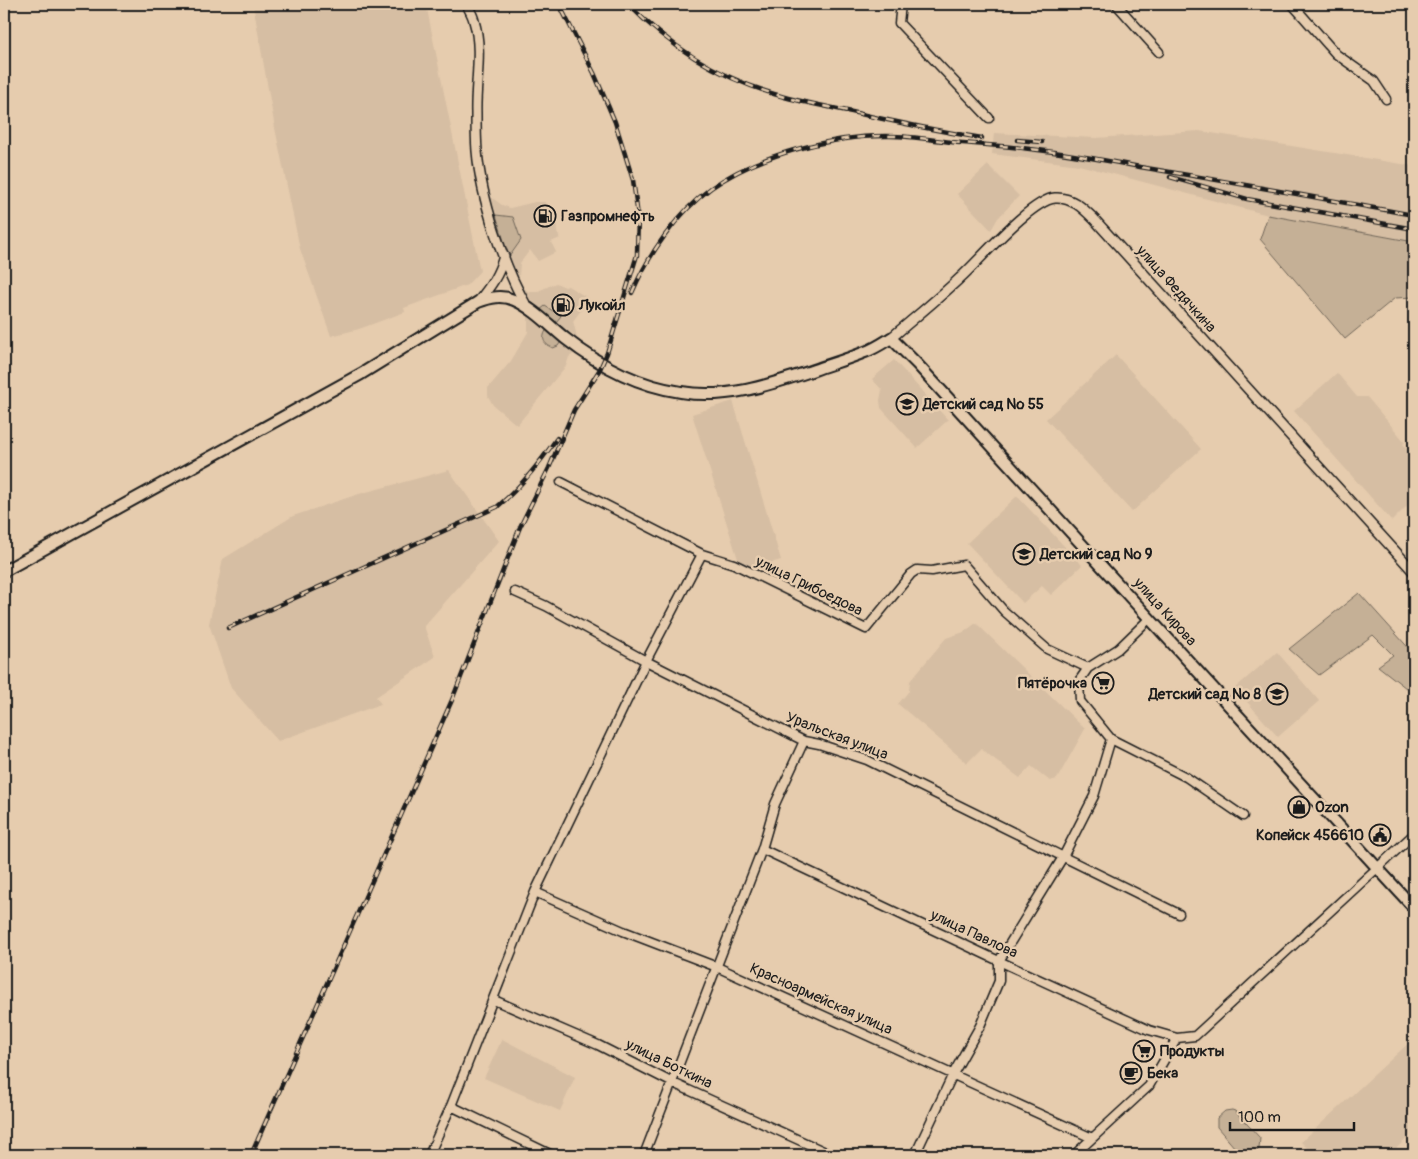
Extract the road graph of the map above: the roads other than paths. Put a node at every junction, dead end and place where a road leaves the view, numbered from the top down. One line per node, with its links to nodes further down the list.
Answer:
1 (467, 4): 8 (street)
2 (901, 4): 7 (street)
3 (1116, 4): 5 (street)
4 (1292, 4): 6 (street)
5 (1159, 52)
6 (1386, 99)
7 (989, 118)
8 (504, 256): 9 (street); 10 (street)
9 (478, 302): 10 (main road); 14 (main road)
10 (526, 307): 11 (main road)
11 (891, 338): 15 (street, улица Федячкина); 17 (main road, улица Кирова)
12 (561, 482): 13 (street, улица Грибоедова)
13 (702, 554): 18 (street); 19 (street, улица Грибоедова)
14 (4, 571)
15 (1414, 572)
16 (515, 592): 18 (street, Уральская улица)
17 (1150, 618): 19 (street); 26 (main road, улица Кирова)
18 (646, 662): 21 (street, Уральская улица); 27 (street)
19 (1088, 668): 20 (street)
20 (1111, 739): 22 (street); 25 (street)
21 (804, 741): 24 (street); 25 (street, Уральская улица)
22 (1243, 816)
23 (1414, 834): 26 (street)
24 (762, 848): 30 (street, улица Павлова); 31 (street)
25 (1063, 857): 29 (street, Уральская улица); 30 (street)
26 (1378, 869): 28 (main road, улица Кирова); 33 (street)
27 (536, 892): 31 (street, Красноармейская улица); 32 (street)
28 (1414, 908)
29 (1179, 914)
30 (999, 961): 33 (street, улица Павлова); 34 (street)
31 (717, 967): 34 (street, Красноармейская улица); 35 (street)
32 (494, 1000): 35 (street, улица Боткина); 36 (street)
33 (1177, 1038): 37 (street)
34 (953, 1074): 37 (street, Красноармейская улица); 42 (street)
35 (672, 1082): 40 (street); 41 (street, улица Боткина)
36 (451, 1106): 38 (street); 39 (street)
37 (1092, 1138): 43 (street)
38 (429, 1155)
39 (552, 1155)
40 (644, 1155)
41 (832, 1155)
42 (915, 1155)
43 (1074, 1155)

